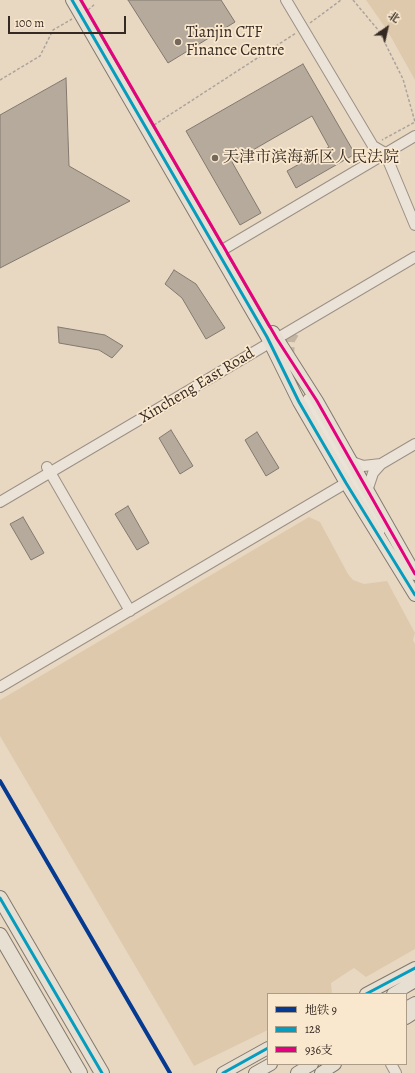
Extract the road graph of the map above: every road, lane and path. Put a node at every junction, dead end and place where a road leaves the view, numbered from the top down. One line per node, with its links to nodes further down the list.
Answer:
1 (72, 0): 5 (main road)
2 (286, 0): 6 (street)
3 (341, 0): 6 (path)
4 (353, 0): 8 (path)
5 (86, 7): 7 (path); 9 (main road); 17 (main road)
6 (302, 29): 9 (path); 11 (street)
7 (0, 80)
8 (415, 122): 11 (path)
9 (154, 125): 14 (main road)
10 (415, 136): 12 (street)
11 (373, 146): 12 (street)
12 (384, 153): 13 (street); 14 (street)
13 (415, 225)
14 (224, 249): 17 (main road)
15 (415, 250): 17 (street, Xincheng East Road)
16 (415, 257): 17 (street, Xincheng East Road)
17 (272, 338): 20 (main road); 22 (street, Xincheng East Road); 23 (main road)
18 (308, 399): 27 (street)
19 (415, 444): 21 (street)
20 (352, 462): 21 (street); 24 (main road)
21 (380, 464): 24 (street)
22 (49, 470): 25 (street, Xincheng East Road); 26 (street, Xincheng East Road); 30 (street)
23 (346, 483): 27 (main road); 30 (street)
24 (368, 488): 28 (main road)
25 (0, 494)
26 (0, 502)
27 (398, 565): 29 (main road)
28 (415, 574)
29 (415, 595)
30 (130, 610): 31 (street)
31 (0, 687)
32 (0, 898): 43 (highway)
33 (0, 936): 42 (highway)
34 (415, 968): 36 (main road)
35 (415, 981): 37 (main road)
36 (368, 993)
37 (395, 993)
38 (267, 1049): 44 (main road)
39 (269, 1065): 45 (main road)
40 (310, 1065): 46 (main road)
41 (333, 1065): 47 (main road)
42 (80, 1073)
43 (102, 1073)
44 (223, 1073)
45 (255, 1073)
46 (297, 1073)
47 (321, 1073)

